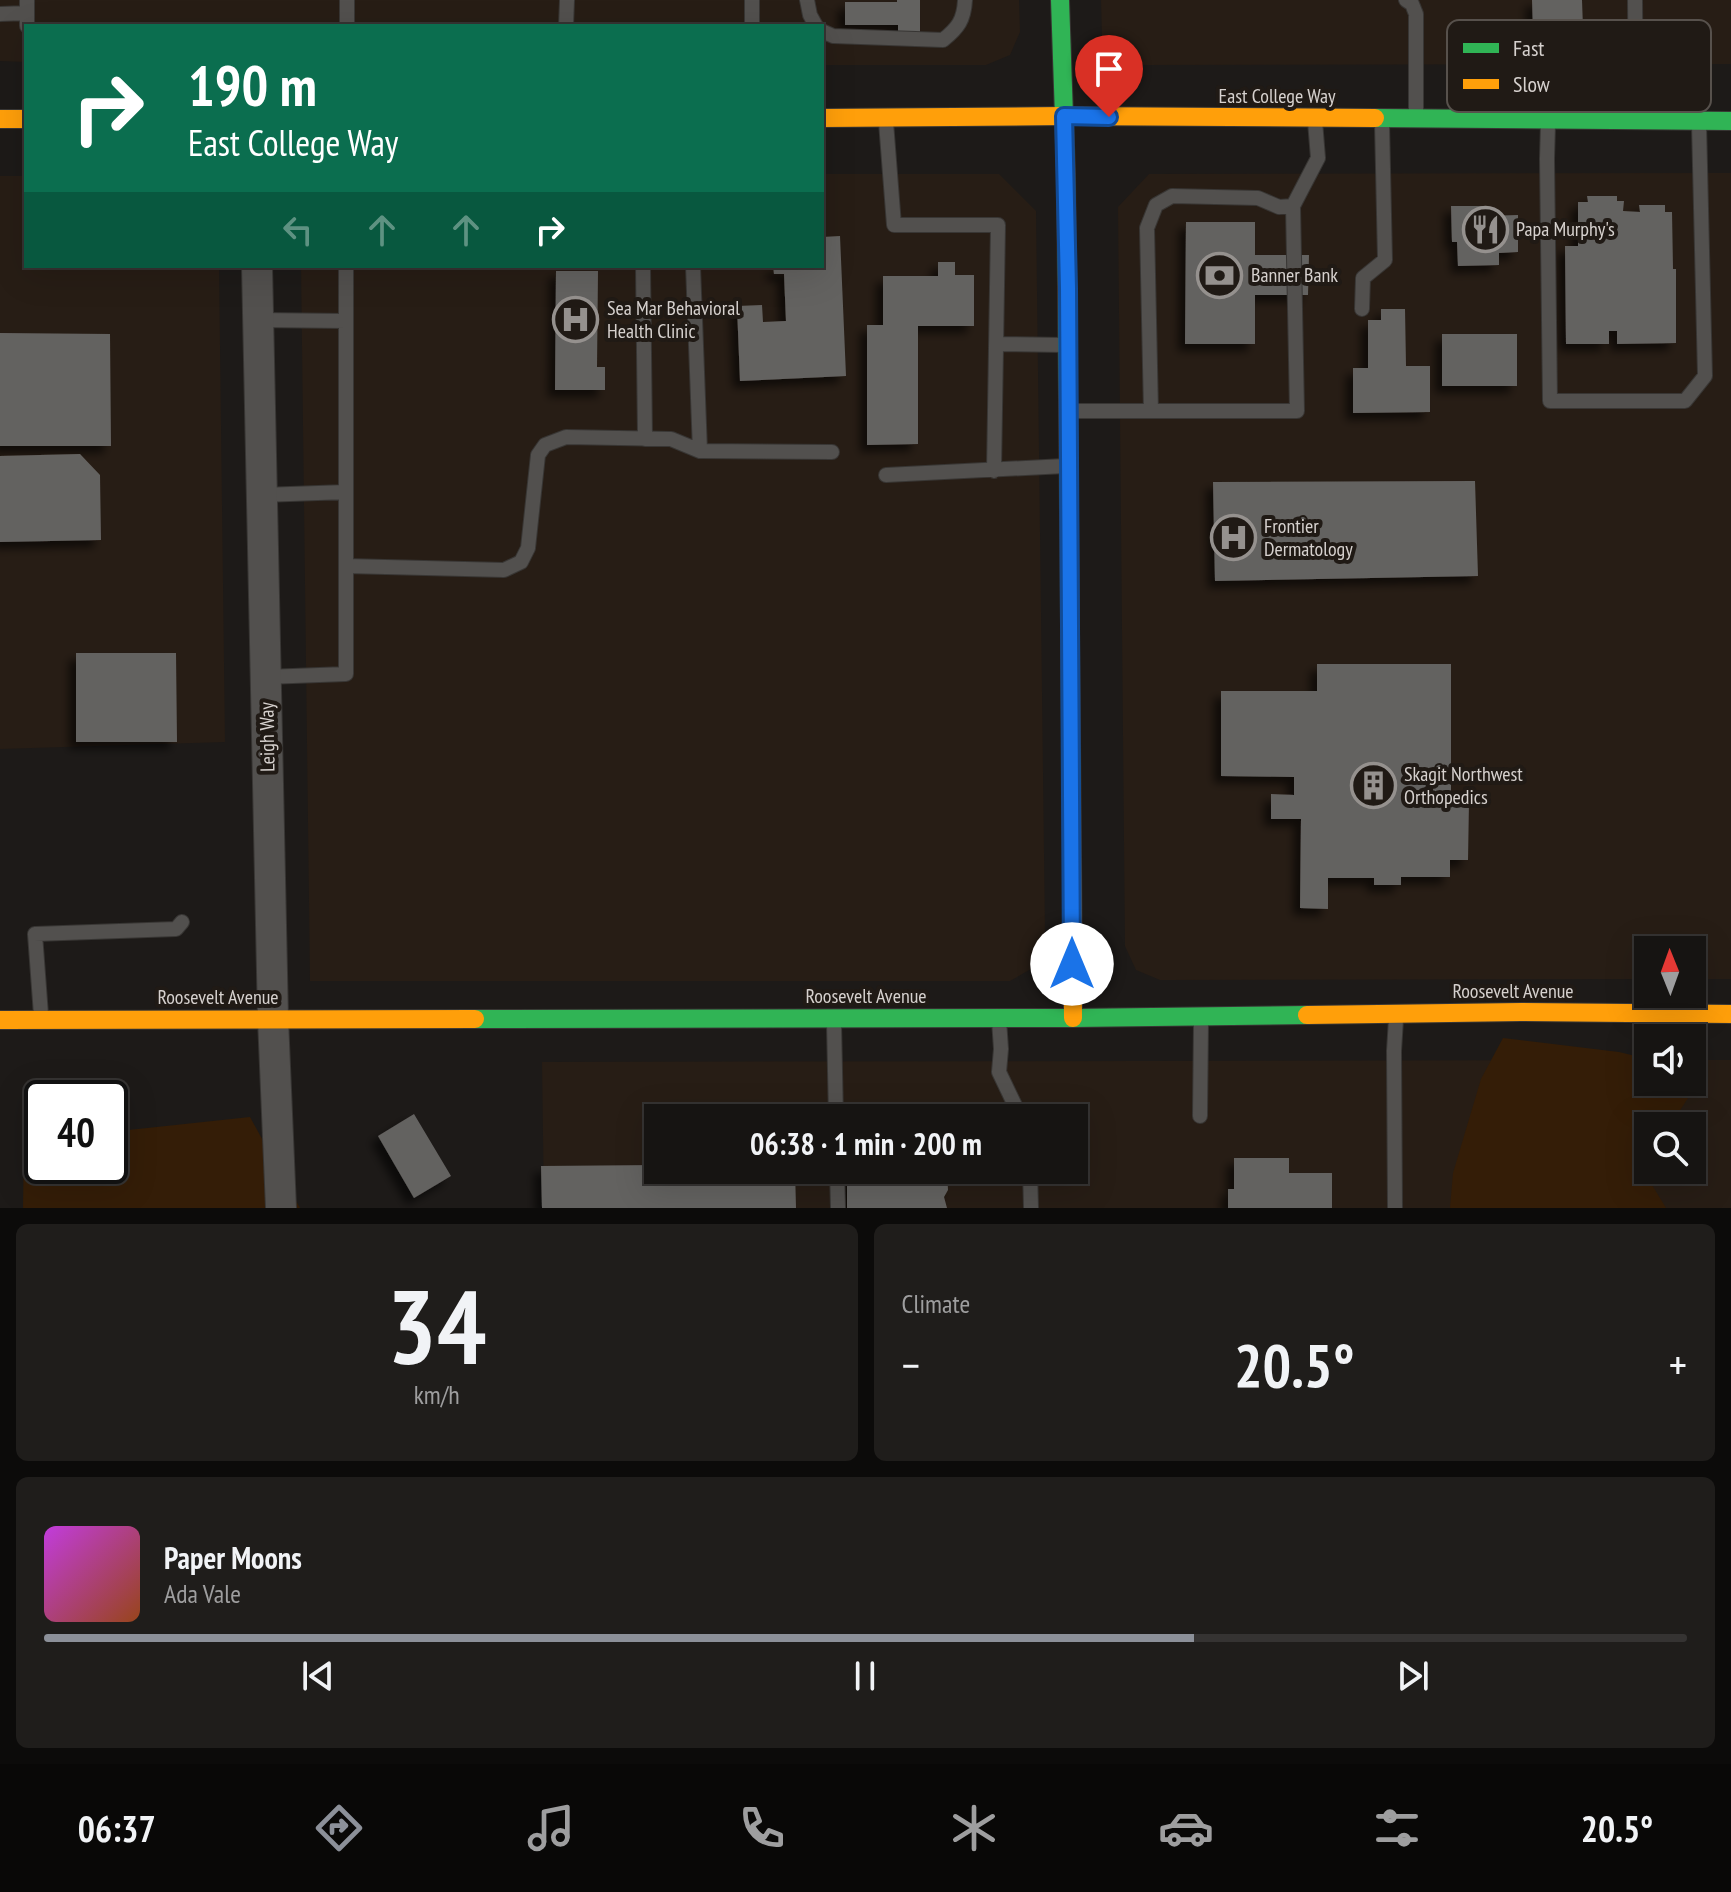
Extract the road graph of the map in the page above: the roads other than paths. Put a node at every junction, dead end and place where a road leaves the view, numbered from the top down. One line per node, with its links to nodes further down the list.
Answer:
1 (347, 0): 12 (lane)
2 (567, 0): 13 (lane)
3 (752, 0): 14 (lane)
4 (807, 0): 15 (lane)
5 (965, 0): 16 (lane)
6 (1060, 0): 18 (street)
7 (1406, 0): 25 (lane)
8 (1635, 0): 11 (lane)
9 (27, 13): 10 (lane)
10 (0, 14)
11 (1635, 20)
12 (347, 24)
13 (566, 24)
14 (752, 24)
15 (815, 24)
16 (824, 32)
17 (1636, 112): 27 (lane)
18 (1064, 116): 20 (street, East College Way); 21 (street, East College Way); 39 (street)
19 (824, 118): 20 (street, East College Way)
20 (886, 118): 38 (lane)
21 (1315, 118): 22 (street, East College Way); 30 (lane)
22 (1382, 118): 25 (street, East College Way); 35 (lane)
23 (0, 119): 24 (street)
24 (24, 119)
25 (1416, 119): 26 (street, East College Way)
26 (1548, 120): 27 (street, East College Way); 28 (lane)
27 (1636, 121): 28 (street, East College Way)
28 (1698, 121): 29 (street, East College Way)
29 (1731, 121)
30 (1293, 206): 41 (lane); 41 (lane)
31 (257, 268): 36 (street, Leigh Way)
32 (346, 268): 37 (lane)
33 (643, 268): 42 (lane)
34 (693, 268): 43 (lane)
35 (1362, 309)
36 (258, 320): 37 (lane); 49 (street, Leigh Way)
37 (346, 321): 48 (lane)
38 (997, 344): 39 (lane); 46 (lane)
39 (1068, 345): 40 (street)
40 (1069, 411): 41 (lane); 45 (street)
41 (1151, 411)
42 (645, 439): 43 (lane); 50 (lane)
43 (700, 451): 44 (lane)
44 (832, 452)
45 (1069, 466): 46 (lane); 57 (street)
46 (994, 471): 47 (lane)
47 (886, 475)
48 (346, 492): 49 (lane); 50 (lane)
49 (262, 495): 51 (street, Leigh Way)
50 (346, 566): 51 (lane)
51 (266, 677): 59 (street, Leigh Way)
52 (182, 922): 58 (lane)
53 (1396, 1014): 54 (street, Roosevelt Avenue); 55 (street, Roosevelt Avenue); 70 (lane)
54 (1731, 1014)
55 (1201, 1017): 57 (street, Roosevelt Avenue); 64 (lane)
56 (999, 1018): 57 (street, Roosevelt Avenue); 60 (street, Roosevelt Avenue); 63 (lane)
57 (1073, 1018)
58 (41, 1019): 59 (street, Roosevelt Avenue); 61 (street, Roosevelt Avenue)
59 (273, 1019): 60 (street, Roosevelt Avenue); 67 (street, Leigh Way)
60 (834, 1019): 62 (lane)
61 (0, 1020)
62 (836, 1104)
63 (1014, 1104)
64 (1200, 1116)
65 (837, 1184): 68 (lane)
66 (1030, 1184): 69 (lane)
67 (281, 1208)
68 (838, 1208)
69 (1031, 1208)
70 (1395, 1208)

